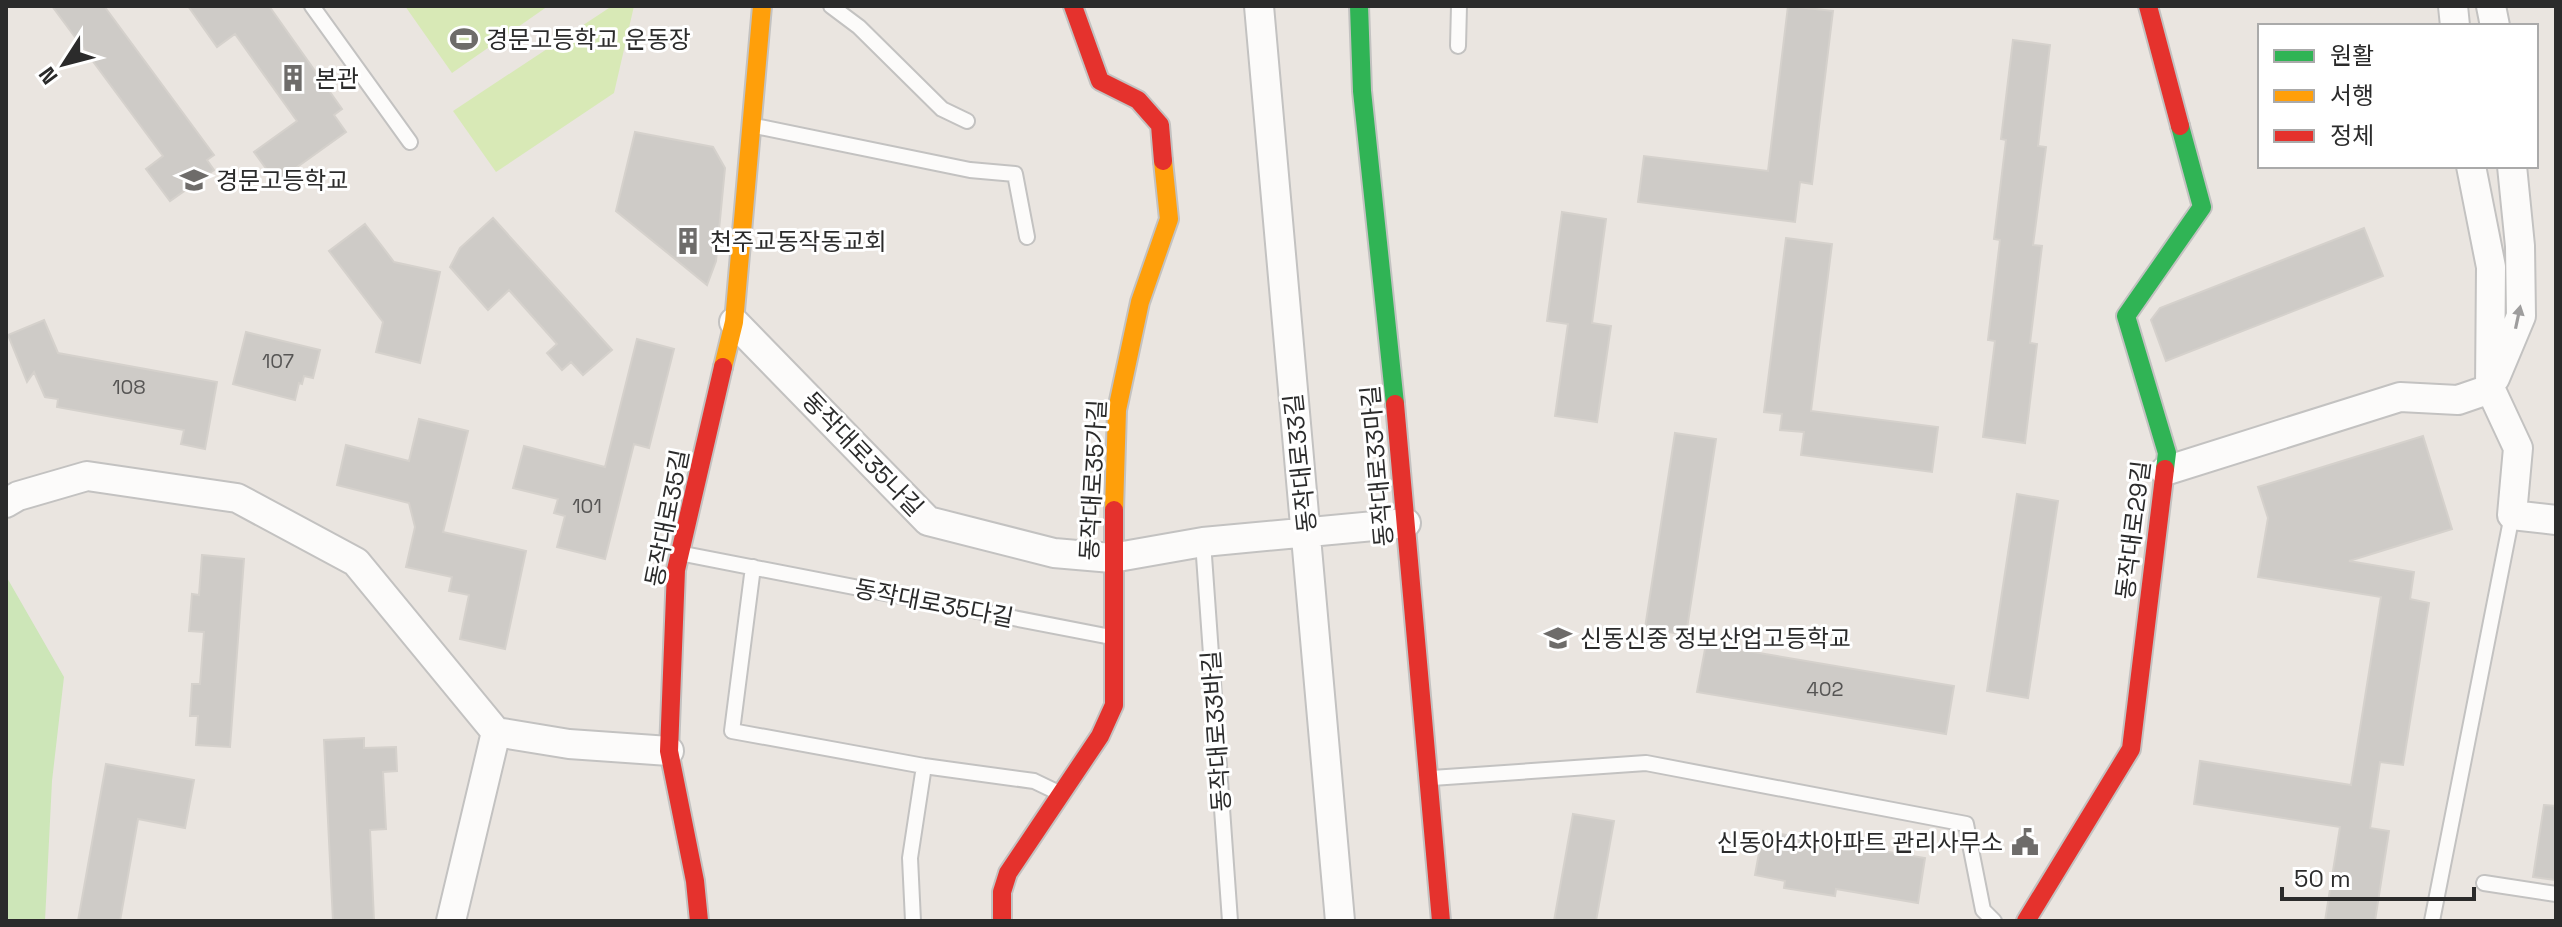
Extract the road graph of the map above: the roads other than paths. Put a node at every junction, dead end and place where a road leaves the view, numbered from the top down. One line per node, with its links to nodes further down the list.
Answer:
1 (312, 6): 12 (lane)
2 (762, 6): 11 (street, 동작대로35길)
3 (831, 6): 10 (lane)
4 (1073, 6): 26 (street, 동작대로35가길)
5 (1259, 6): 23 (street, 동작대로33길)
6 (1359, 6): 22 (street, 동작대로33마길)
7 (1459, 6): 9 (lane)
8 (2148, 6): 18 (street, 동작대로29길)
9 (1458, 46)
10 (967, 121)
11 (751, 125): 15 (lane); 16 (street, 동작대로35길)
12 (410, 142)
13 (2471, 168): 17 (street)
14 (2512, 168): 17 (street, one-way to 14)
15 (1027, 237)
16 (734, 322): 25 (street, 동작대로35길); 26 (street, 동작대로35나길)
17 (2490, 389): 18 (street); 20 (street)
18 (2165, 471): 44 (street, 동작대로29길)
19 (6, 503): 29 (street)
20 (2512, 515): 21 (street); 45 (lane)
21 (2556, 520)
22 (1406, 523): 23 (street); 32 (street, 동작대로33마길)
23 (1307, 532): 24 (street); 41 (street, 동작대로33길)
24 (1203, 542): 26 (street); 40 (lane, 동작대로33바길)
25 (680, 554): 27 (lane, 동작대로35다길); 30 (street, 동작대로35길)
26 (1112, 558): 28 (street, 동작대로35가길)
27 (753, 567): 28 (lane, 동작대로35다길); 31 (lane)
28 (1115, 638): 33 (street, 동작대로35가길)
29 (496, 732): 30 (street); 36 (street)
30 (669, 751): 37 (street, 동작대로35길)
31 (924, 766): 33 (lane); 38 (lane)
32 (1428, 779): 42 (street, 동작대로33마길); 43 (lane)
33 (1060, 793): 39 (street, 동작대로35가길)
34 (2484, 883): 35 (lane)
35 (2556, 894)
36 (451, 921)
37 (699, 921)
38 (913, 921)
39 (1002, 921)
40 (1230, 921)
41 (1340, 921)
42 (1441, 921)
43 (1994, 921)
44 (2026, 921)
45 (2432, 921)

